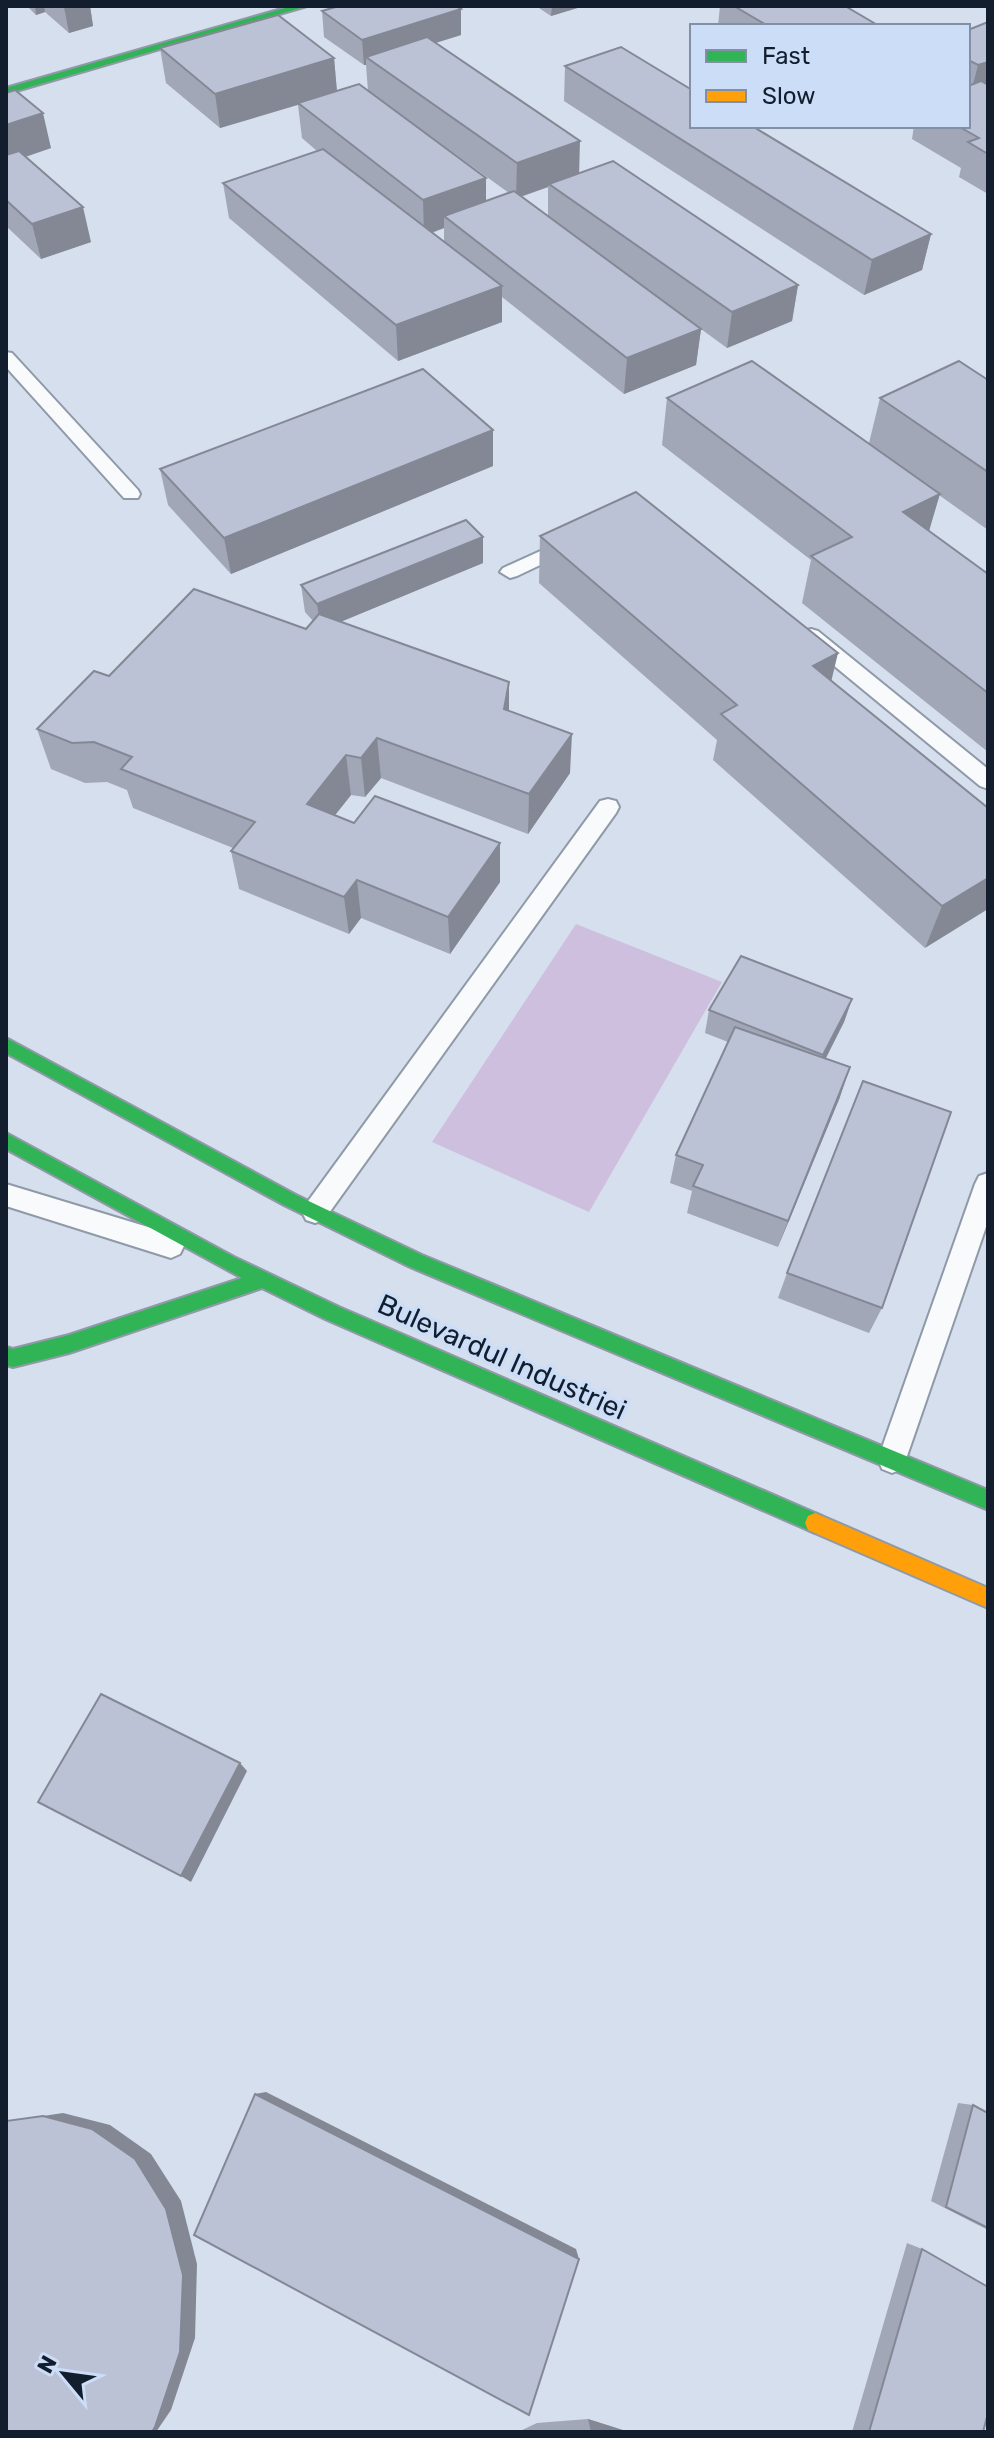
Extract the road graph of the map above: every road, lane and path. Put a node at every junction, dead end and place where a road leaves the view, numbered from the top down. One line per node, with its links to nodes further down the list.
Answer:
1 (302, 6): 2 (main road)
2 (6, 91)
3 (6, 357): 4 (lane)
4 (131, 494)
5 (587, 536): 6 (lane)
6 (510, 572)
7 (797, 625): 8 (lane)
8 (988, 781)
9 (608, 807): 14 (lane)
10 (6, 1045): 14 (main road, Bulevardul Industriei)
11 (6, 1140): 15 (main road, Bulevardul Industriei)
12 (988, 1184): 18 (lane)
13 (6, 1195): 15 (lane)
14 (315, 1212): 18 (main road, Bulevardul Industriei)
15 (228, 1263): 16 (main road, Bulevardul Industriei)
16 (262, 1280): 17 (main road); 20 (main road, Bulevardul Industriei)
17 (6, 1356)
18 (892, 1459): 19 (main road, Bulevardul Industriei)
19 (988, 1500)
20 (988, 1598)

